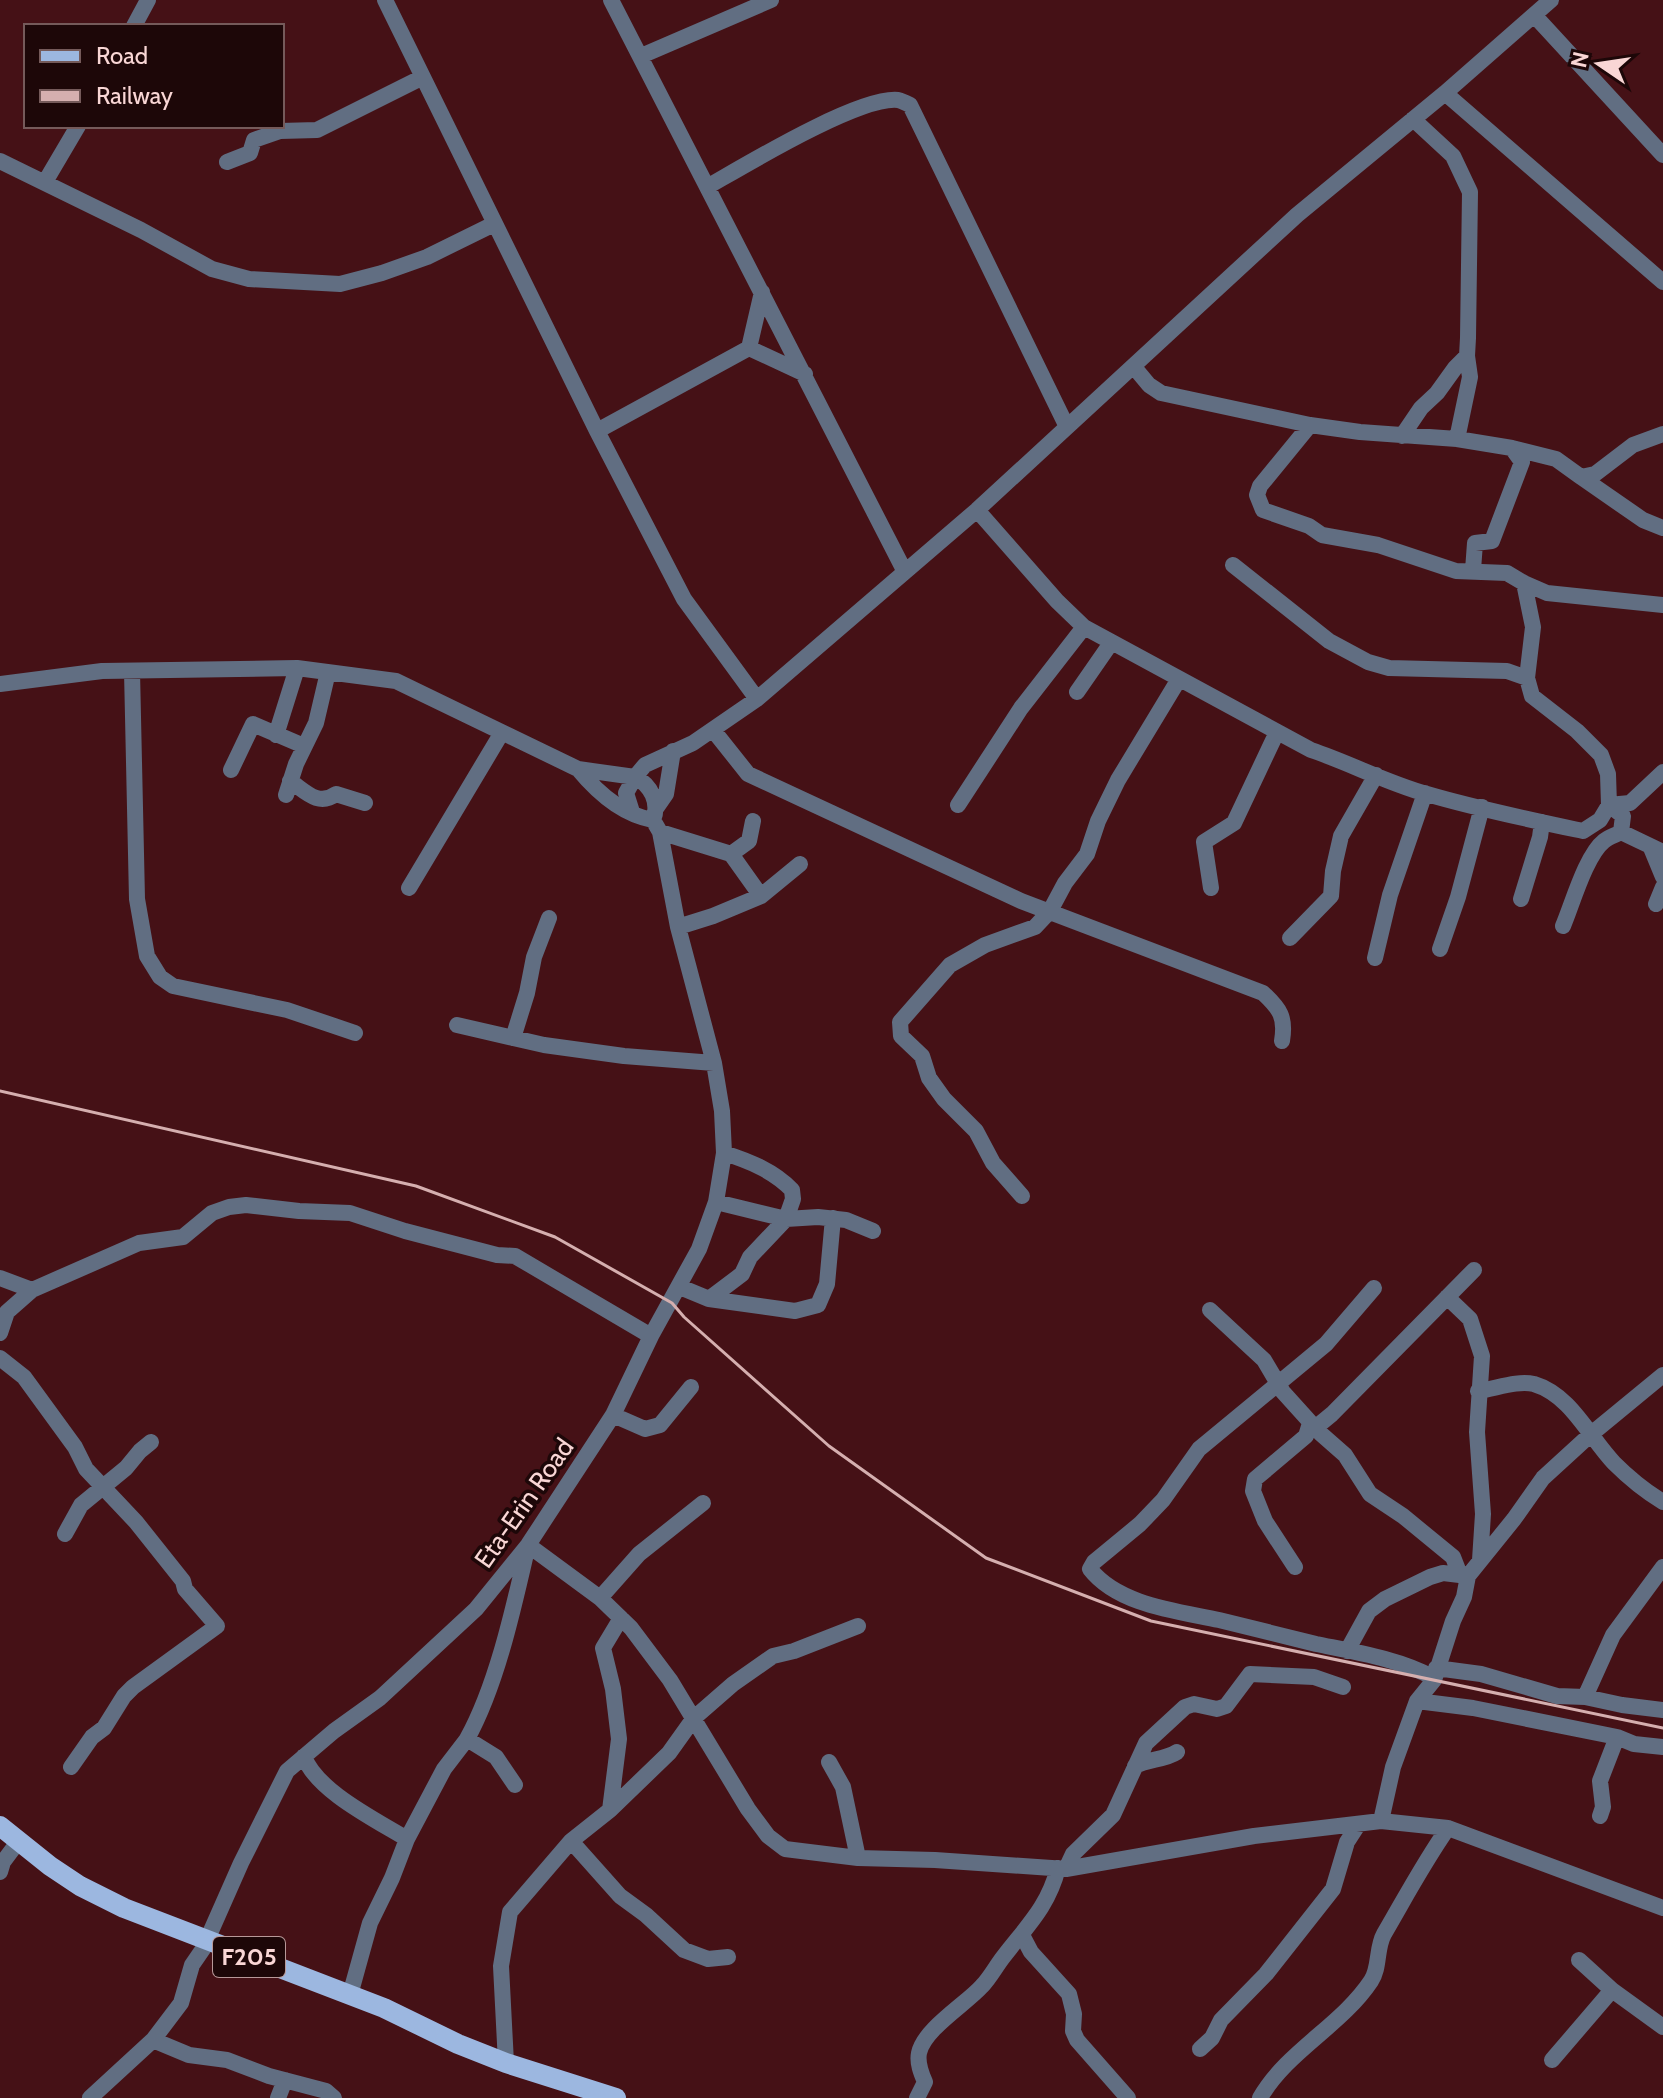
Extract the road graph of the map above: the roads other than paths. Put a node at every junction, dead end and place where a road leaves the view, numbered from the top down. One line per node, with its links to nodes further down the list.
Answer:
1 (148, 0): 7 (street)
2 (385, 0): 9 (street)
3 (611, 0): 8 (street)
4 (771, 0): 8 (street)
5 (1551, 0): 6 (street)
6 (1534, 15): 10 (street); 13 (street)
7 (135, 24)
8 (641, 56): 17 (street)
9 (421, 78): 15 (street); 18 (street)
10 (1445, 93): 11 (street); 19 (street)
11 (1413, 119): 22 (street); 23 (street)
12 (77, 128): 16 (street)
13 (1663, 155)
14 (0, 161): 16 (street)
15 (227, 162)
16 (45, 182): 18 (street)
17 (707, 187): 20 (street); 26 (street)
18 (494, 224): 27 (street)
19 (1663, 282)
20 (762, 292): 21 (street); 24 (street)
21 (749, 348): 24 (street); 27 (street)
22 (1467, 356): 29 (street); 30 (street)
23 (1134, 367): 25 (street); 26 (street)
24 (805, 374): 37 (street)
25 (1310, 425): 29 (street); 36 (street)
26 (1067, 427): 33 (street)
27 (597, 431): 49 (street)
28 (1663, 434): 32 (street)
29 (1402, 436): 30 (street)
30 (1457, 439): 31 (street)
31 (1512, 448): 32 (street); 36 (street)
32 (1581, 477): 34 (street)
33 (977, 510): 37 (street); 40 (street)
34 (1663, 528)
35 (1233, 565): 45 (street)
36 (1473, 570): 38 (street)
37 (905, 572): 49 (street)
38 (1524, 583): 39 (street); 45 (street)
39 (1663, 605)
40 (1084, 627): 41 (street); 63 (street)
41 (1111, 643): 46 (street); 48 (street)
42 (297, 668): 43 (street); 44 (street); 53 (street)
43 (132, 671): 47 (street); 89 (street)
44 (328, 672): 52 (street); 54 (street)
45 (1527, 678): 64 (street)
46 (1179, 679): 51 (street); 81 (street)
47 (0, 684)
48 (1077, 692)
49 (757, 699): 50 (street)
50 (713, 730): 55 (street); 81 (street)
51 (1277, 732): 59 (street); 77 (street)
52 (501, 734): 56 (street); 76 (street)
53 (276, 735): 54 (street); 57 (street)
54 (304, 746): 62 (street)
55 (673, 751): 60 (street); 67 (street)
56 (578, 769): 60 (street); 66 (street)
57 (231, 770)
58 (1663, 772): 64 (street)
59 (1376, 775): 61 (street); 85 (street)
60 (635, 777): 66 (street); 67 (street)
61 (1425, 793): 65 (street); 87 (street)
62 (365, 803)
63 (958, 805)
64 (1609, 805): 69 (street); 70 (street)
65 (1482, 807): 69 (street); 86 (street)
66 (632, 812): 67 (street)
67 (657, 820): 72 (street); 84 (street, Eta-Erin Road)
68 (753, 821): 72 (street)
69 (1542, 822): 79 (street)
70 (1621, 832): 71 (street); 83 (street)
71 (1657, 850): 74 (street)
72 (731, 854): 78 (street)
73 (800, 864): 78 (street)
74 (1663, 877)
75 (1663, 887): 80 (street)
76 (409, 888)
77 (1211, 888)
78 (761, 896): 84 (street)
79 (1521, 899)
80 (1656, 904)
81 (1050, 911): 91 (street); 94 (street)
82 (549, 918): 90 (street)
83 (1563, 926)
84 (678, 927): 92 (street, Eta-Erin Road)
85 (1290, 938)
86 (1440, 949)
87 (1375, 958)
88 (457, 1025): 90 (street)
89 (355, 1033)
90 (513, 1038): 92 (street)
91 (1282, 1041)
92 (714, 1063): 93 (street, Eta-Erin Road)
93 (724, 1153): 95 (street, Eta-Erin Road); 97 (street)
94 (1022, 1196)
95 (716, 1202): 97 (street); 101 (street, Eta-Erin Road)
96 (833, 1218): 97 (street); 98 (street); 105 (street)
97 (786, 1219): 105 (street)
98 (873, 1231)
99 (1474, 1270): 104 (street)
100 (0, 1278): 103 (street)
101 (680, 1287): 105 (street); 108 (street, Eta-Erin Road)
102 (1374, 1288): 111 (street)
103 (32, 1290): 107 (street); 108 (street)
104 (1447, 1297): 113 (street); 115 (street)
105 (709, 1299)
106 (1210, 1310): 111 (street)
107 (0, 1333)
108 (651, 1336): 114 (street, Eta-Erin Road)
109 (0, 1358): 118 (street)
110 (1663, 1375): 116 (street)
111 (1278, 1384): 115 (street); 130 (street)
112 (691, 1387): 114 (street)
113 (1478, 1391): 116 (street); 123 (street)
114 (613, 1415): 122 (street, Eta-Erin Road)
115 (1312, 1425): 124 (street); 126 (street)
116 (1590, 1435): 119 (street); 123 (street)
117 (151, 1442): 118 (street)
118 (103, 1484): 121 (street); 144 (street)
119 (1663, 1502)
120 (703, 1503): 127 (street)
121 (65, 1534)
122 (528, 1545): 127 (street); 138 (street); 141 (street, Eta-Erin Road)
123 (1480, 1560): 126 (street)
124 (1295, 1567)
125 (1663, 1567): 133 (street)
126 (1464, 1575): 130 (street); 131 (street)
127 (600, 1598): 128 (street)
128 (626, 1623): 136 (street); 146 (street)
129 (858, 1626): 136 (street)
130 (1347, 1651): 131 (street)
131 (1435, 1673): 133 (street); 134 (street)
132 (1343, 1687): 143 (street)
133 (1585, 1697): 135 (street)
134 (1417, 1701): 137 (street); 148 (street)
135 (1663, 1710)
136 (694, 1718): 146 (street); 155 (street)
137 (1617, 1737): 139 (street); 147 (street)
138 (467, 1739): 145 (street); 152 (street)
139 (1663, 1747)
140 (1177, 1752): 143 (street)
141 (304, 1756): 152 (street); 160 (street, Eta-Erin Road)
142 (829, 1762): 155 (street)
143 (1135, 1766): 156 (street)
144 (71, 1767)
145 (515, 1785)
146 (610, 1810): 154 (street)
147 (1600, 1816)
148 (1381, 1821): 149 (street); 151 (street)
149 (1358, 1825): 156 (street); 167 (street)
150 (0, 1826): 160 (main road, F205)
151 (1448, 1828): 158 (street); 178 (street)
152 (407, 1839): 164 (street)
153 (8, 1841): 157 (street); 160 (main road, F205)
154 (571, 1841): 161 (street); 169 (street)
155 (858, 1858): 156 (street)
156 (1062, 1868): 159 (street)
157 (0, 1872)
158 (1663, 1908)
159 (1022, 1935): 176 (street); 177 (street)
160 (205, 1945): 164 (main road, F205); 166 (street, Eta-Erin Road); 169 (main road, F205)
161 (728, 1957)
162 (1579, 1960): 163 (street)
163 (1612, 1990): 165 (street); 168 (street)
164 (350, 1995): 169 (main road, F205)
165 (1663, 2027)
166 (153, 2040): 170 (street); 171 (street, Eta-Erin Road)
167 (1200, 2049)
168 (1552, 2060)
169 (511, 2069): 174 (main road, F205); 175 (main road, F205)
170 (285, 2080): 172 (street); 173 (street)
171 (90, 2098)
172 (278, 2098)
173 (334, 2098)
174 (582, 2098)
175 (616, 2098)
176 (917, 2098)
177 (1128, 2098)
178 (1260, 2098)

